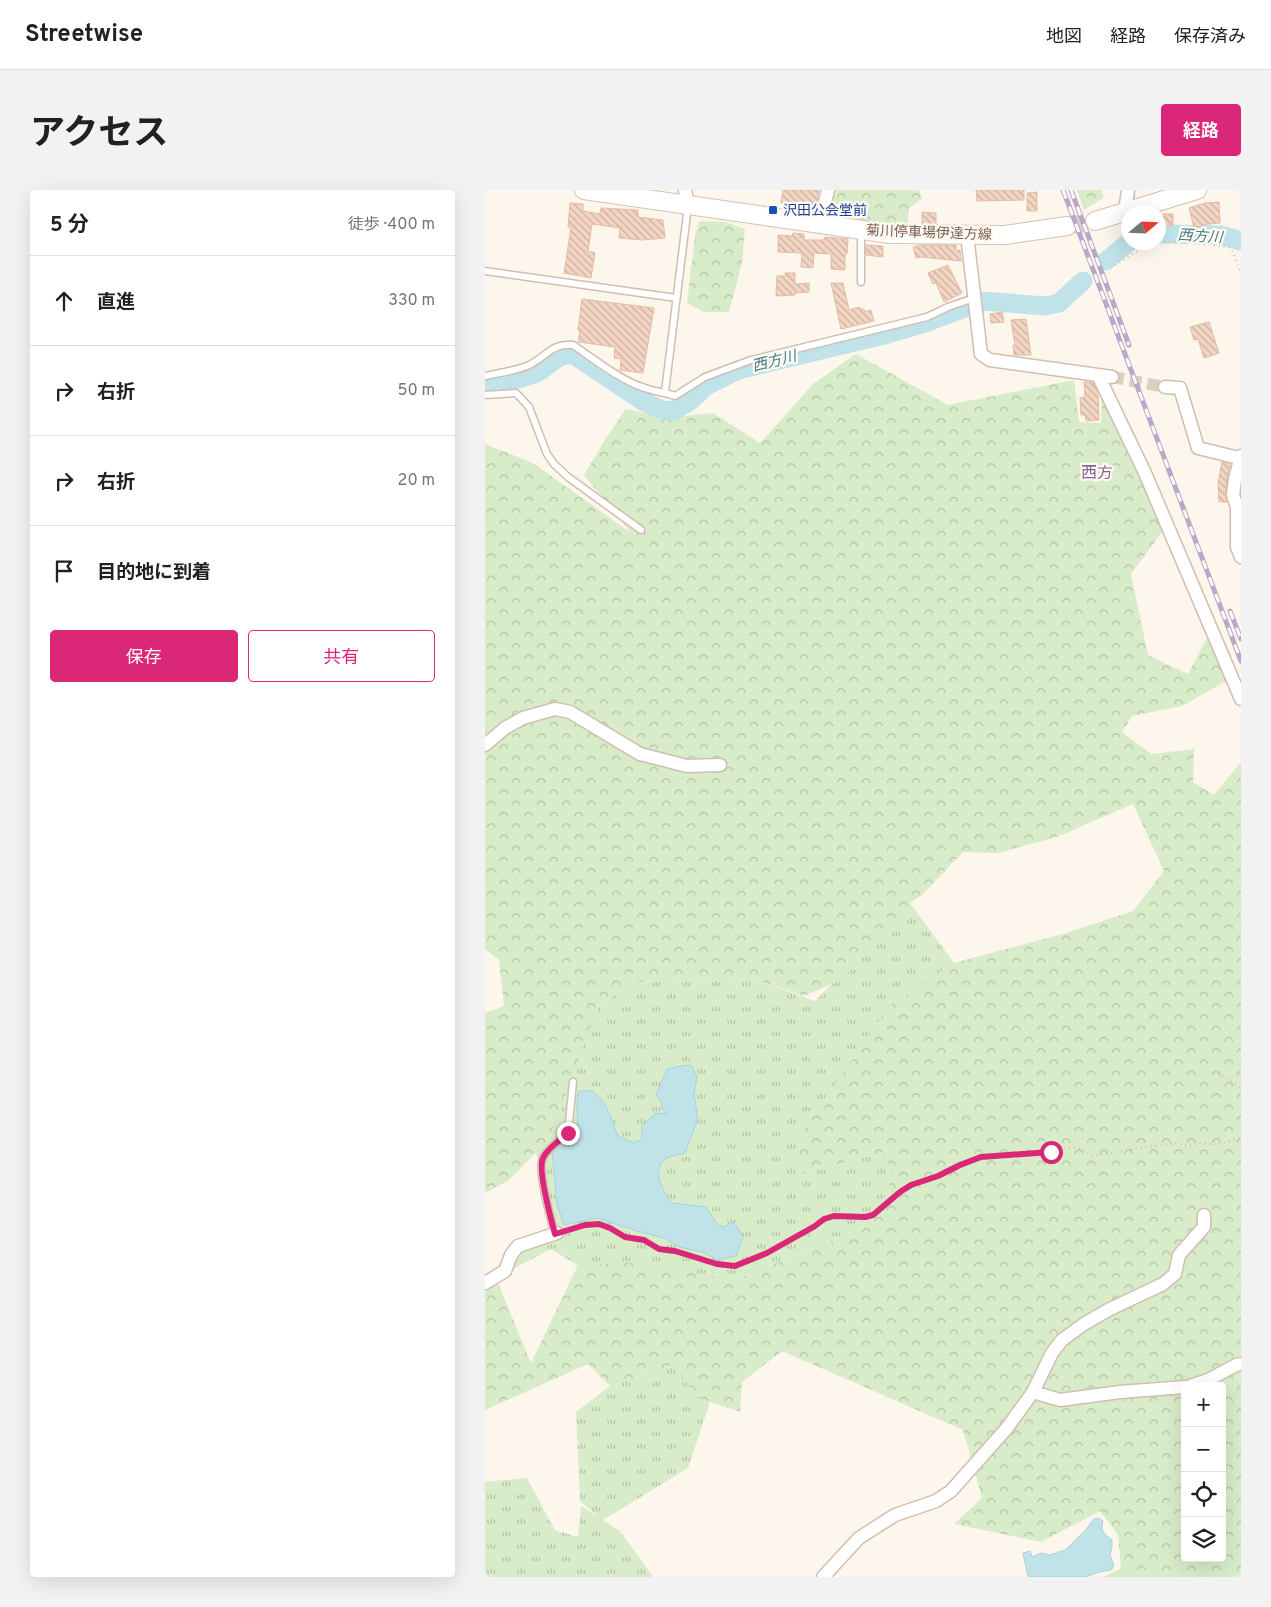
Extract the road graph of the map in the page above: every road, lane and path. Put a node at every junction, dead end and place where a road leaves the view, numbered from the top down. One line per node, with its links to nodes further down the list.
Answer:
1 (584, 190): 5 (main road, 菊川停車場伊達方線)
2 (828, 190): 10 (street)
3 (1128, 190): 6 (street)
4 (1197, 190): 7 (main road)
5 (687, 197): 10 (main road, 菊川停車場伊達方線); 18 (lane)
6 (1126, 205)
7 (1148, 205)
8 (1121, 213): 9 (main road)
9 (1095, 221)
10 (819, 225): 12 (main road, 菊川停車場伊達方線)
11 (1067, 226): 13 (main road, 菊川停車場伊達方線)
12 (861, 230): 13 (main road, 菊川停車場伊達方線); 17 (lane)
13 (967, 234): 19 (street)
14 (1115, 265): 16 (path)
15 (485, 271): 18 (lane)
16 (1241, 274)
17 (861, 282)
18 (677, 298): 24 (lane)
19 (975, 299): 20 (street); 24 (lane)
20 (1098, 375): 22 (street); 29 (street)
21 (485, 376): 24 (lane)
22 (1112, 377)
23 (1165, 387): 26 (street)
24 (665, 392)
25 (485, 395): 27 (lane)
26 (1240, 457): 28 (street)
27 (641, 530)
28 (1241, 557)
29 (1240, 693)
30 (485, 745): 31 (street)
31 (720, 765)
32 (1218, 1073): 34 (path)
33 (573, 1082): 37 (lane)
34 (1241, 1088)
35 (1241, 1137): 37 (path)
36 (1204, 1215): 42 (street)
37 (556, 1233): 38 (street)
38 (485, 1283)
39 (1241, 1364): 40 (street)
40 (1202, 1382)
41 (1181, 1388): 42 (street)
42 (1033, 1392): 43 (street)
43 (823, 1577)

